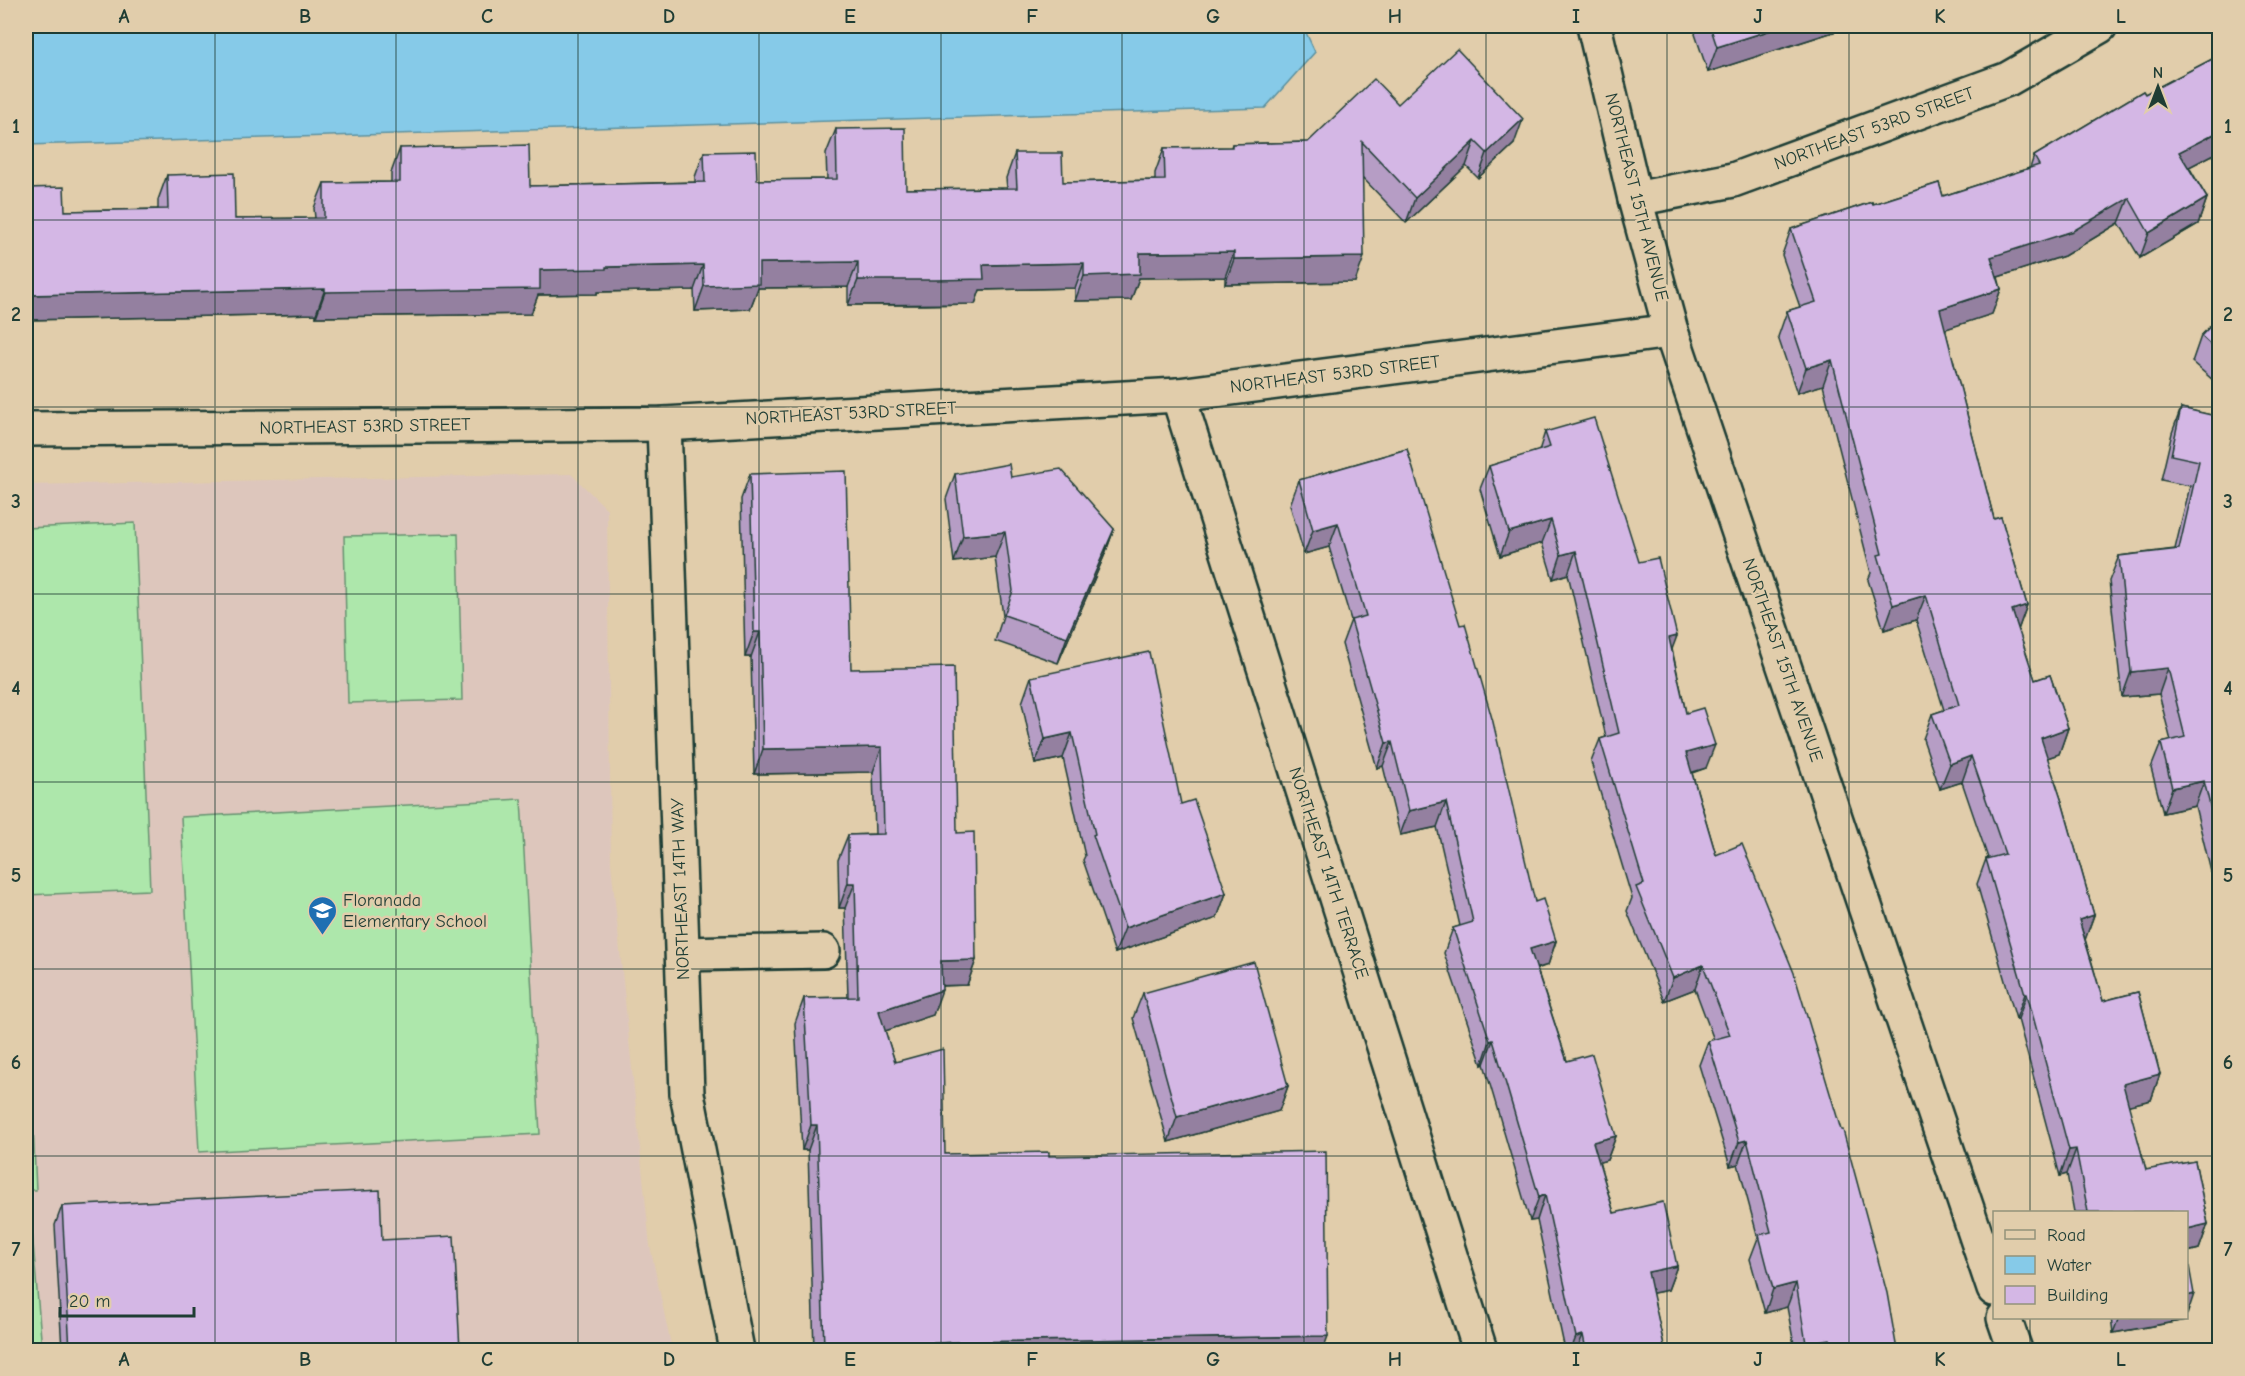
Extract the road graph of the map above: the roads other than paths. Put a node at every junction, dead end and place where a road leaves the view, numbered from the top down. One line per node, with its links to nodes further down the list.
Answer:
1 (1593, 26): 3 (street, NORTHEAST 15TH AVENUE)
2 (2100, 26): 3 (street, NORTHEAST 53RD STREET)
3 (1635, 199): 4 (street, NORTHEAST 15TH AVENUE)
4 (1671, 331): 5 (street, NORTHEAST 53RD STREET); 10 (street, NORTHEAST 15TH AVENUE)
5 (1178, 395): 6 (street, NORTHEAST 53RD STREET); 13 (street, NORTHEAST 14TH TERRACE)
6 (664, 424): 7 (street, NORTHEAST 53RD STREET); 9 (street, NORTHEAST 14TH WAY)
7 (26, 429)
8 (823, 951): 9 (street)
9 (683, 954): 12 (street, NORTHEAST 14TH WAY)
10 (1993, 1283)
11 (2005, 1319): 14 (street)
12 (736, 1350)
13 (1480, 1350)
14 (2015, 1350)

